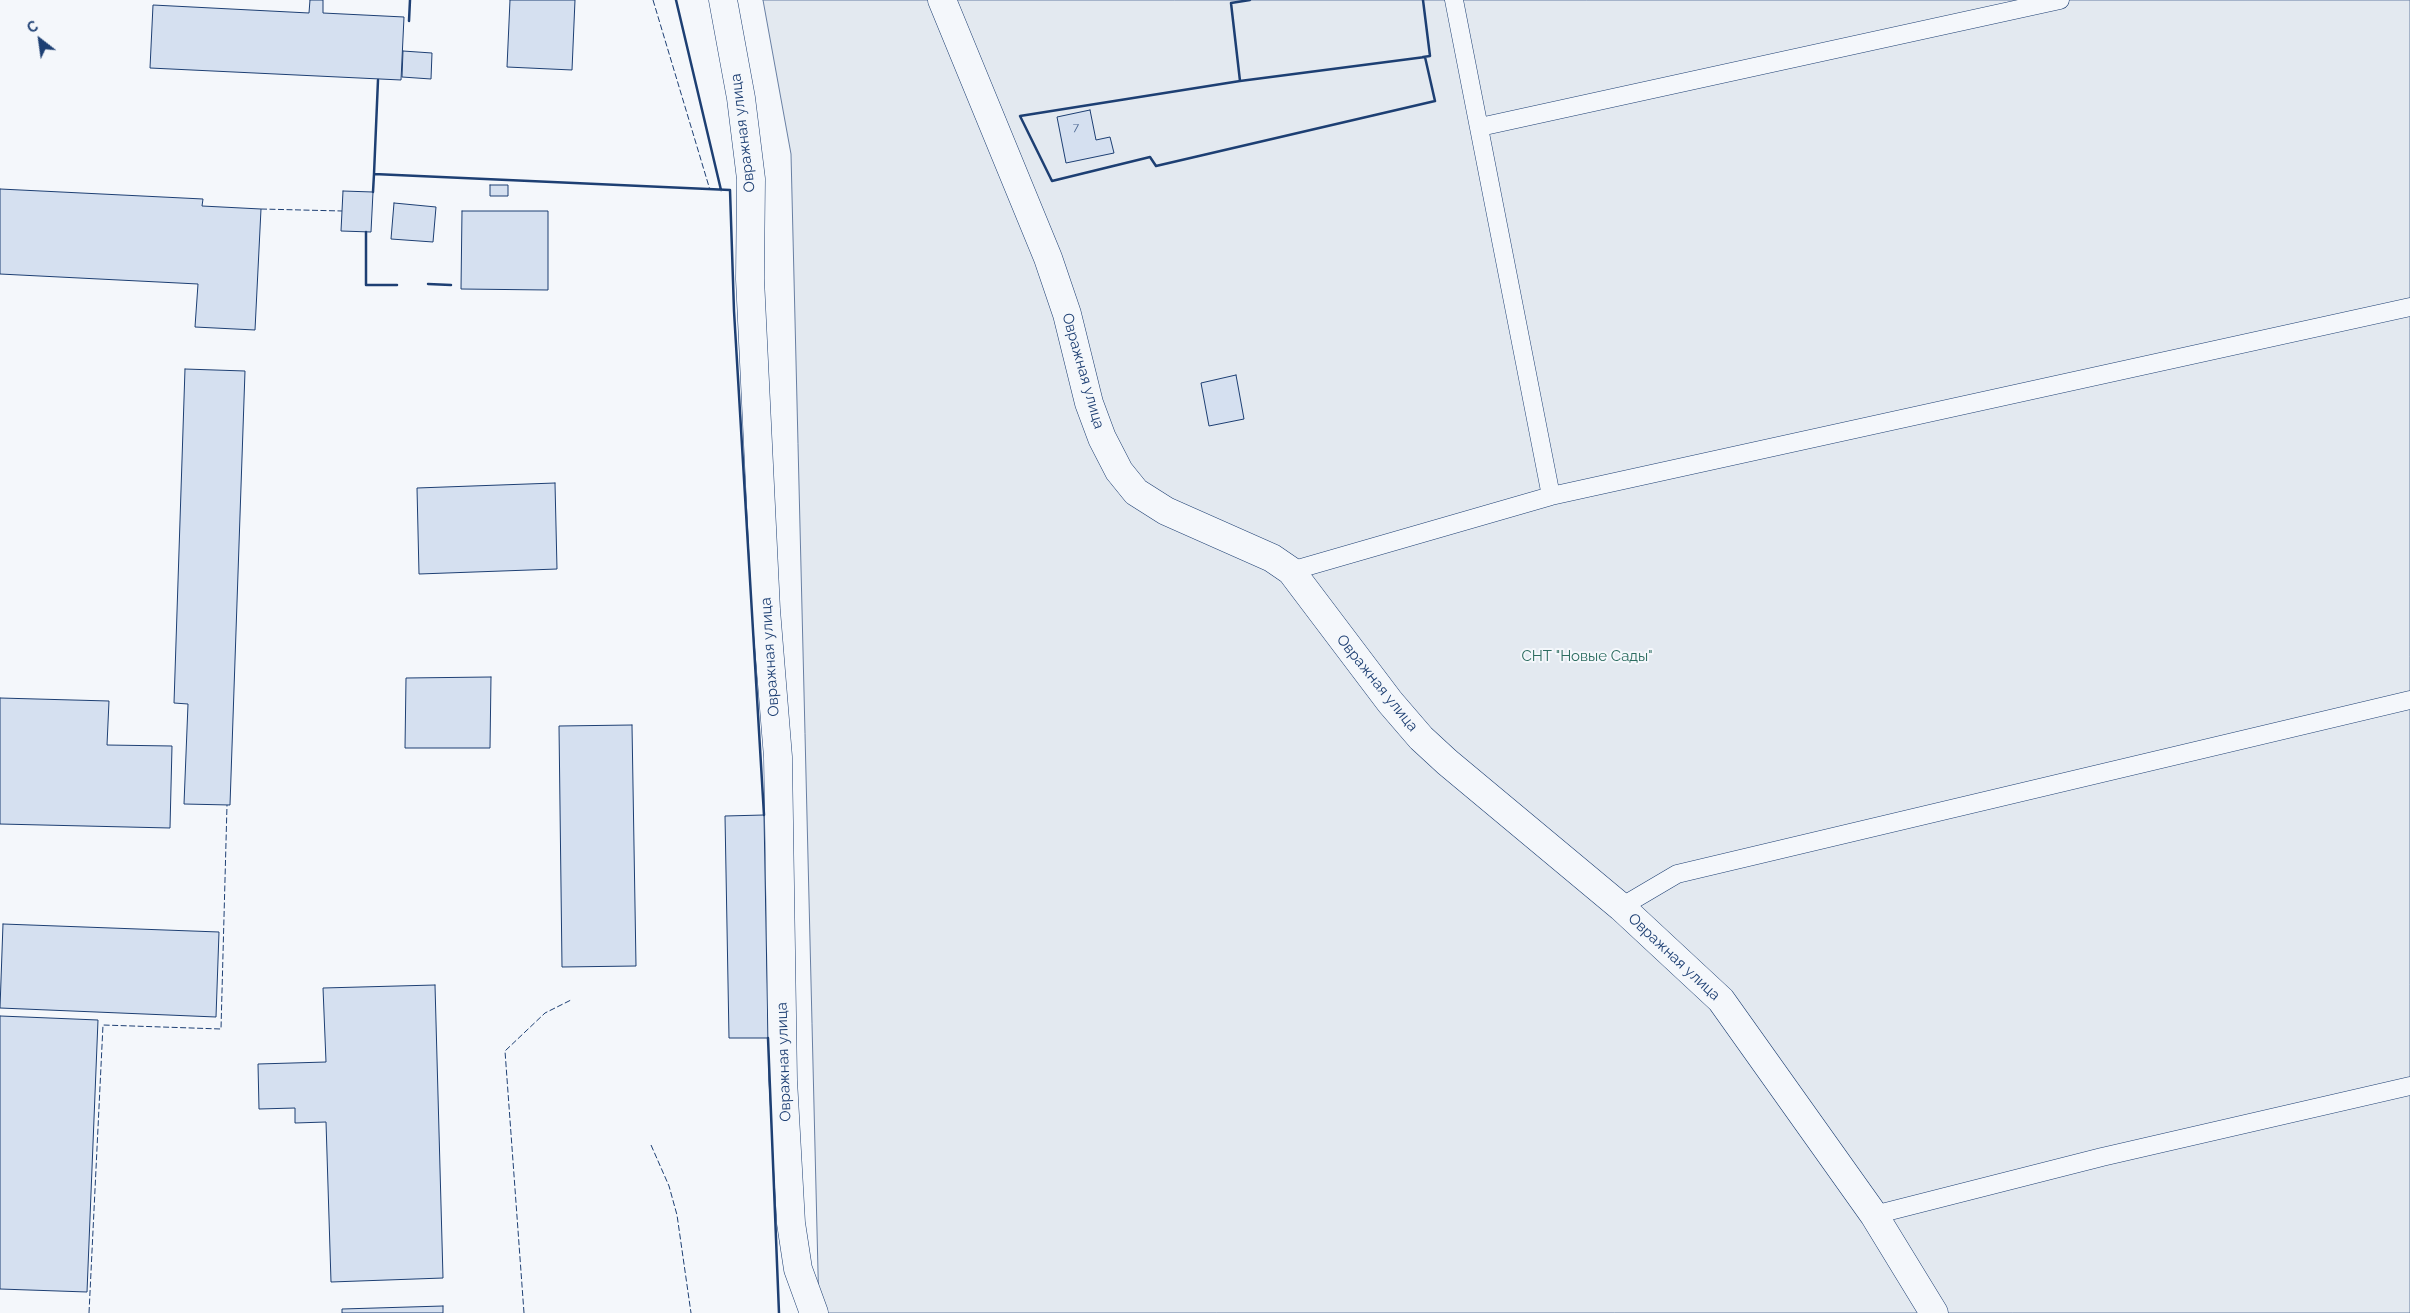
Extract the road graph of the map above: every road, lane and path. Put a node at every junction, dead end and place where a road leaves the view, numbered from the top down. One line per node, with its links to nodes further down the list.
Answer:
1 (723, 0): 13 (street, Овражная улица)
2 (942, 0): 8 (street, Овражная улица)
3 (1454, 0): 5 (lane)
4 (2060, 0): 5 (lane)
5 (1480, 127): 7 (lane)
6 (2410, 306): 7 (lane)
7 (1551, 496): 8 (lane)
8 (1291, 571): 10 (street, Овражная улица)
9 (2410, 700): 10 (lane)
10 (1621, 907): 12 (street, Овражная улица)
11 (2410, 1086): 12 (lane)
12 (1874, 1215): 14 (street, Овражная улица)
13 (814, 1313)
14 (1934, 1313)

